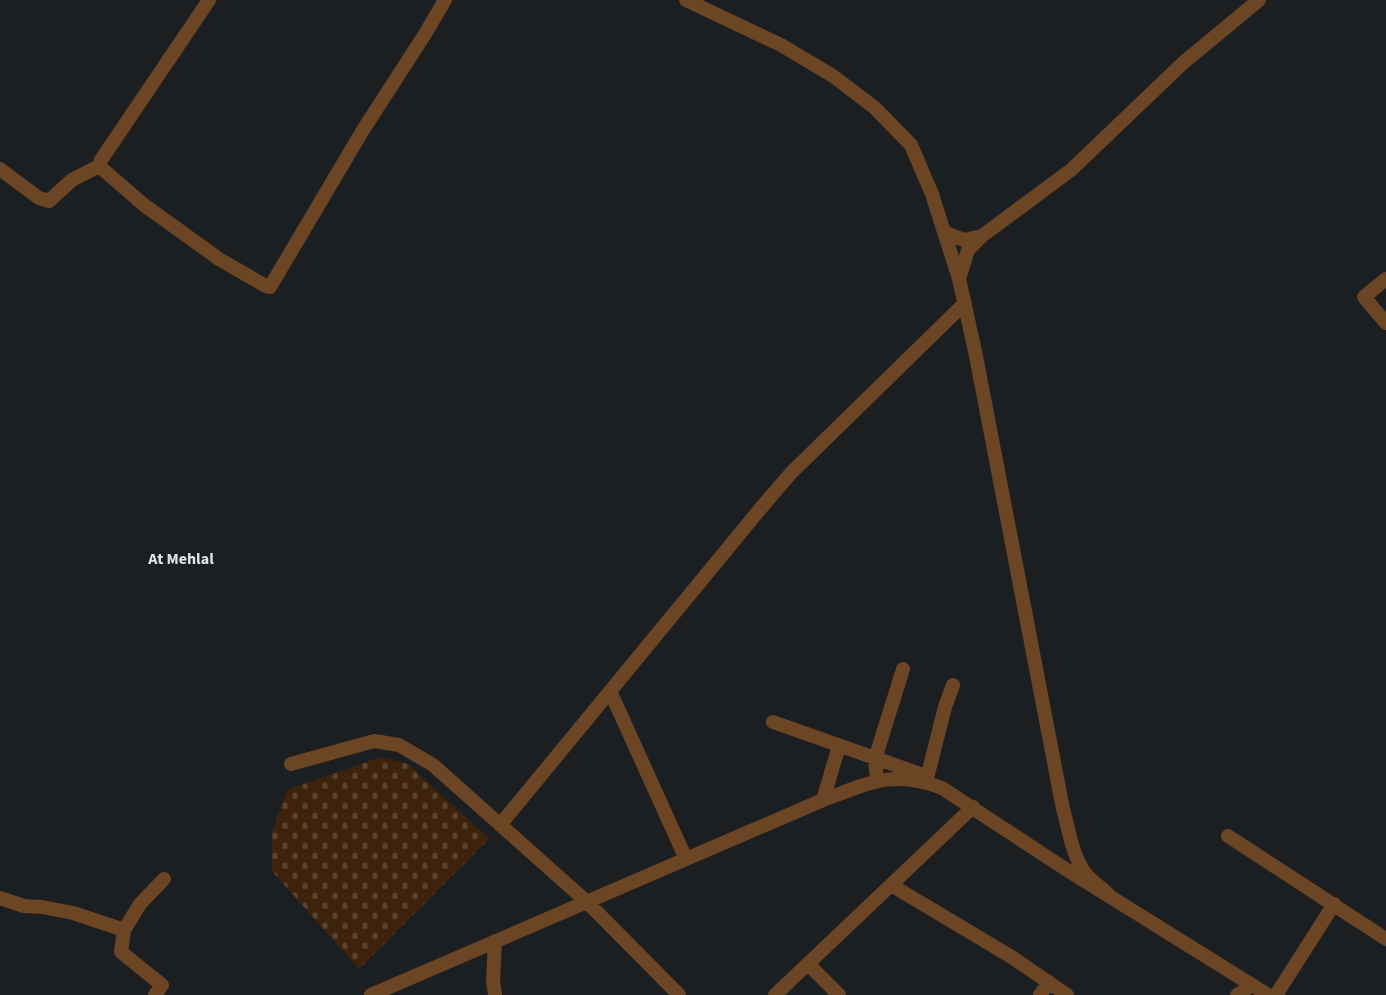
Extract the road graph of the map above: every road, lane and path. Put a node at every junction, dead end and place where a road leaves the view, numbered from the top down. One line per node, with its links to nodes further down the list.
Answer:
1 (209, 0): 5 (street)
2 (445, 0): 5 (street)
3 (686, 0): 7 (street)
4 (1259, 0): 8 (street)
5 (99, 166): 6 (street)
6 (0, 169)
7 (946, 234): 8 (street); 9 (street)
8 (982, 236): 9 (street)
9 (959, 279): 11 (street)
10 (1386, 279): 12 (street)
11 (964, 303): 15 (street); 26 (street)
12 (1386, 323)
13 (903, 669): 18 (street)
14 (953, 685): 20 (street)
15 (610, 691): 24 (street); 27 (street)
16 (773, 722): 17 (street)
17 (839, 746): 18 (street); 22 (street)
18 (875, 759): 20 (street); 21 (street)
19 (291, 764): 24 (street)
20 (926, 779): 21 (street); 23 (street)
21 (877, 780): 22 (street)
22 (824, 800): 27 (street)
23 (973, 807): 28 (street); 30 (street)
24 (500, 825): 33 (street)
25 (1228, 836): 34 (street)
26 (1074, 851): 28 (street); 31 (street)
27 (686, 859): 33 (street)
28 (1064, 868): 31 (street)
29 (164, 878): 35 (street)
30 (891, 885): 38 (street); 39 (street)
31 (1109, 895): 40 (street)
32 (0, 898): 35 (street)
33 (586, 902): 37 (street); 44 (street)
34 (1334, 904): 36 (street); 51 (street)
35 (124, 930): 41 (street)
36 (1386, 939)
37 (495, 941): 42 (street); 43 (street)
38 (808, 964): 45 (street); 46 (street)
39 (1049, 982): 47 (street); 48 (street)
40 (1252, 985): 49 (street); 50 (street)
41 (155, 995)
42 (371, 995)
43 (495, 995)
44 (679, 995)
45 (775, 995)
46 (839, 995)
47 (1040, 995)
48 (1067, 995)
49 (1237, 995)
50 (1268, 995)
51 (1276, 995)

